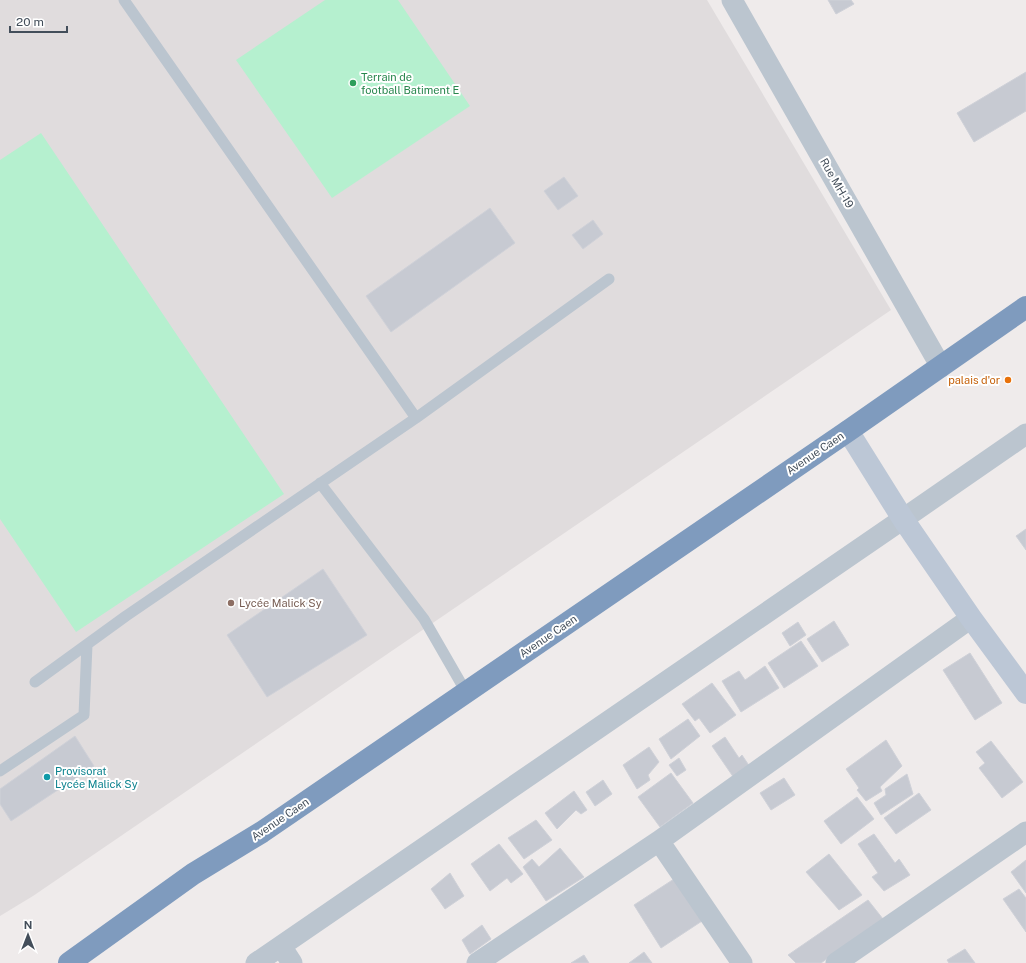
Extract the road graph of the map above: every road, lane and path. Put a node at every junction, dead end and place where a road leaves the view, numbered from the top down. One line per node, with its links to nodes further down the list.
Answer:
1 (124, 0): 6 (lane)
2 (732, 0): 5 (street, Rue MH-19)
3 (608, 280): 6 (lane)
4 (1026, 308): 5 (highway, Avenue Caen)
5 (941, 366): 7 (highway, Avenue Caen)
6 (416, 418): 9 (lane)
7 (848, 431): 10 (street); 14 (highway, Avenue Caen)
8 (1026, 434): 10 (street)
9 (320, 483): 12 (lane); 14 (lane)
10 (904, 519): 11 (street); 19 (street)
11 (972, 618): 15 (street); 18 (street)
12 (87, 645): 13 (lane); 16 (lane)
13 (35, 682)
14 (466, 692): 20 (highway, Avenue Caen)
15 (1026, 694)
16 (0, 771)
17 (1026, 832): 24 (street)
18 (659, 841): 22 (street); 23 (street)
19 (286, 955): 21 (street)
20 (68, 963)
21 (256, 963)
22 (477, 963)
23 (742, 963)
24 (836, 963)

